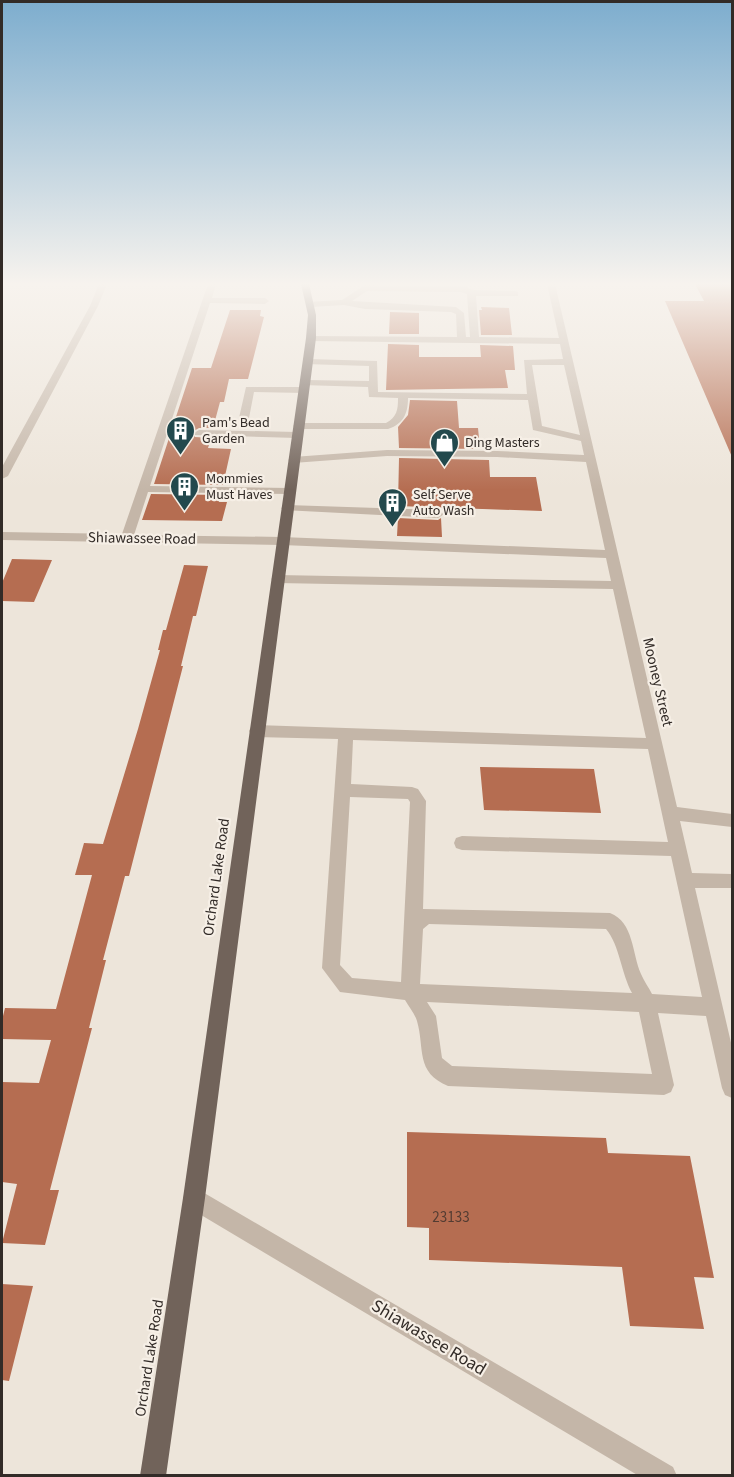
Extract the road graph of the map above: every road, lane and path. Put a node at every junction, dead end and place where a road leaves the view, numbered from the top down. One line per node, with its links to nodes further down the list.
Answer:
1 (69, 353): 17 (street)
2 (188, 353): 18 (street)
3 (309, 353): 5 (main road, Orchard Lake Road)
4 (567, 353): 6 (street, Mooney Street)
5 (308, 362): 7 (street); 8 (main road, Orchard Lake Road)
6 (569, 362): 10 (street); 14 (street, Mooney Street)
7 (373, 384): 8 (street); 9 (street)
8 (304, 386): 11 (street); 12 (main road, Orchard Lake Road)
9 (403, 395): 10 (street); 12 (street)
10 (533, 397): 14 (street)
11 (244, 418)
12 (298, 431): 13 (street); 16 (main road, Orchard Lake Road)
13 (199, 433)
14 (586, 439): 15 (street, Mooney Street)
15 (590, 459): 16 (street); 25 (street, Mooney Street)
16 (293, 460): 19 (main road, Orchard Lake Road)
17 (2, 476)
18 (143, 489): 19 (street); 23 (street)
19 (289, 491): 20 (main road, Orchard Lake Road)
20 (287, 508): 21 (street); 24 (main road, Orchard Lake Road)
21 (438, 514)
22 (2, 536): 23 (street, Shiawassee Road)
23 (127, 538): 24 (street, Shiawassee Road)
24 (282, 541): 25 (street, Shiawassee Road); 26 (main road, Orchard Lake Road)
25 (612, 554): 27 (street, Mooney Street)
26 (277, 579): 27 (street); 28 (main road, Orchard Lake Road)
27 (619, 585): 30 (street, Mooney Street)
28 (256, 731): 29 (street); 43 (main road, Orchard Lake Road)
29 (346, 734): 30 (street); 31 (street)
30 (655, 744): 32 (street, Mooney Street)
31 (343, 790): 38 (street); 39 (street)
32 (670, 813): 33 (street); 35 (street, Mooney Street)
33 (732, 820)
34 (462, 843): 35 (street)
35 (679, 849): 36 (street, Mooney Street)
36 (686, 880): 37 (street); 41 (street, Mooney Street)
37 (732, 881)
38 (414, 925): 39 (street); 40 (street)
39 (410, 992): 40 (street); 40 (street)
40 (647, 1003): 41 (street)
41 (714, 1007): 42 (street, Mooney Street)
42 (732, 1088)
43 (194, 1198): 44 (main road, Orchard Lake Road); 45 (street, Shiawassee Road)
44 (153, 1476)
45 (664, 1476)

